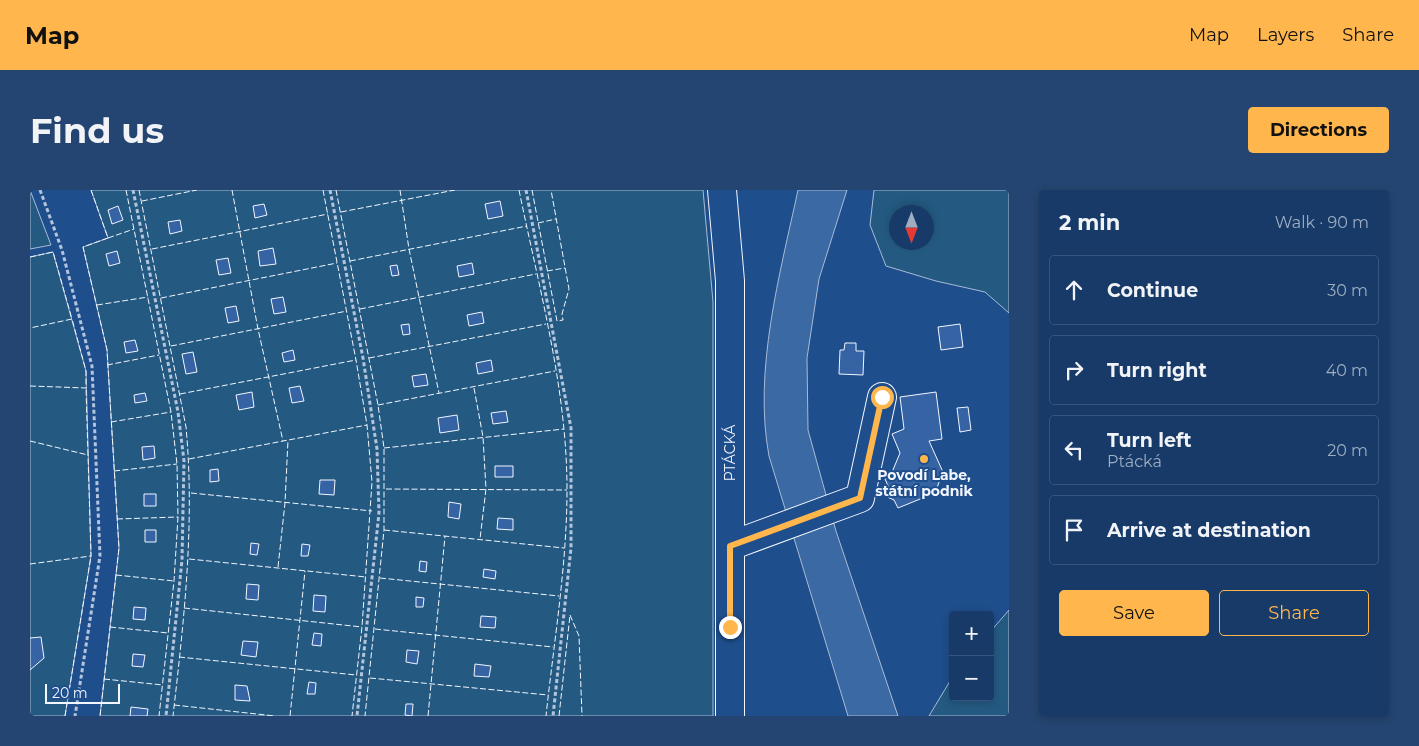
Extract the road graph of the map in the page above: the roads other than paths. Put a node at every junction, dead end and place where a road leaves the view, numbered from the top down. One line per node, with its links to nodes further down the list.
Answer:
1 (722, 190): 3 (street, PTÁCKÁ)
2 (882, 397): 3 (street)
3 (730, 546): 4 (street, PTÁCKÁ)
4 (730, 716)

